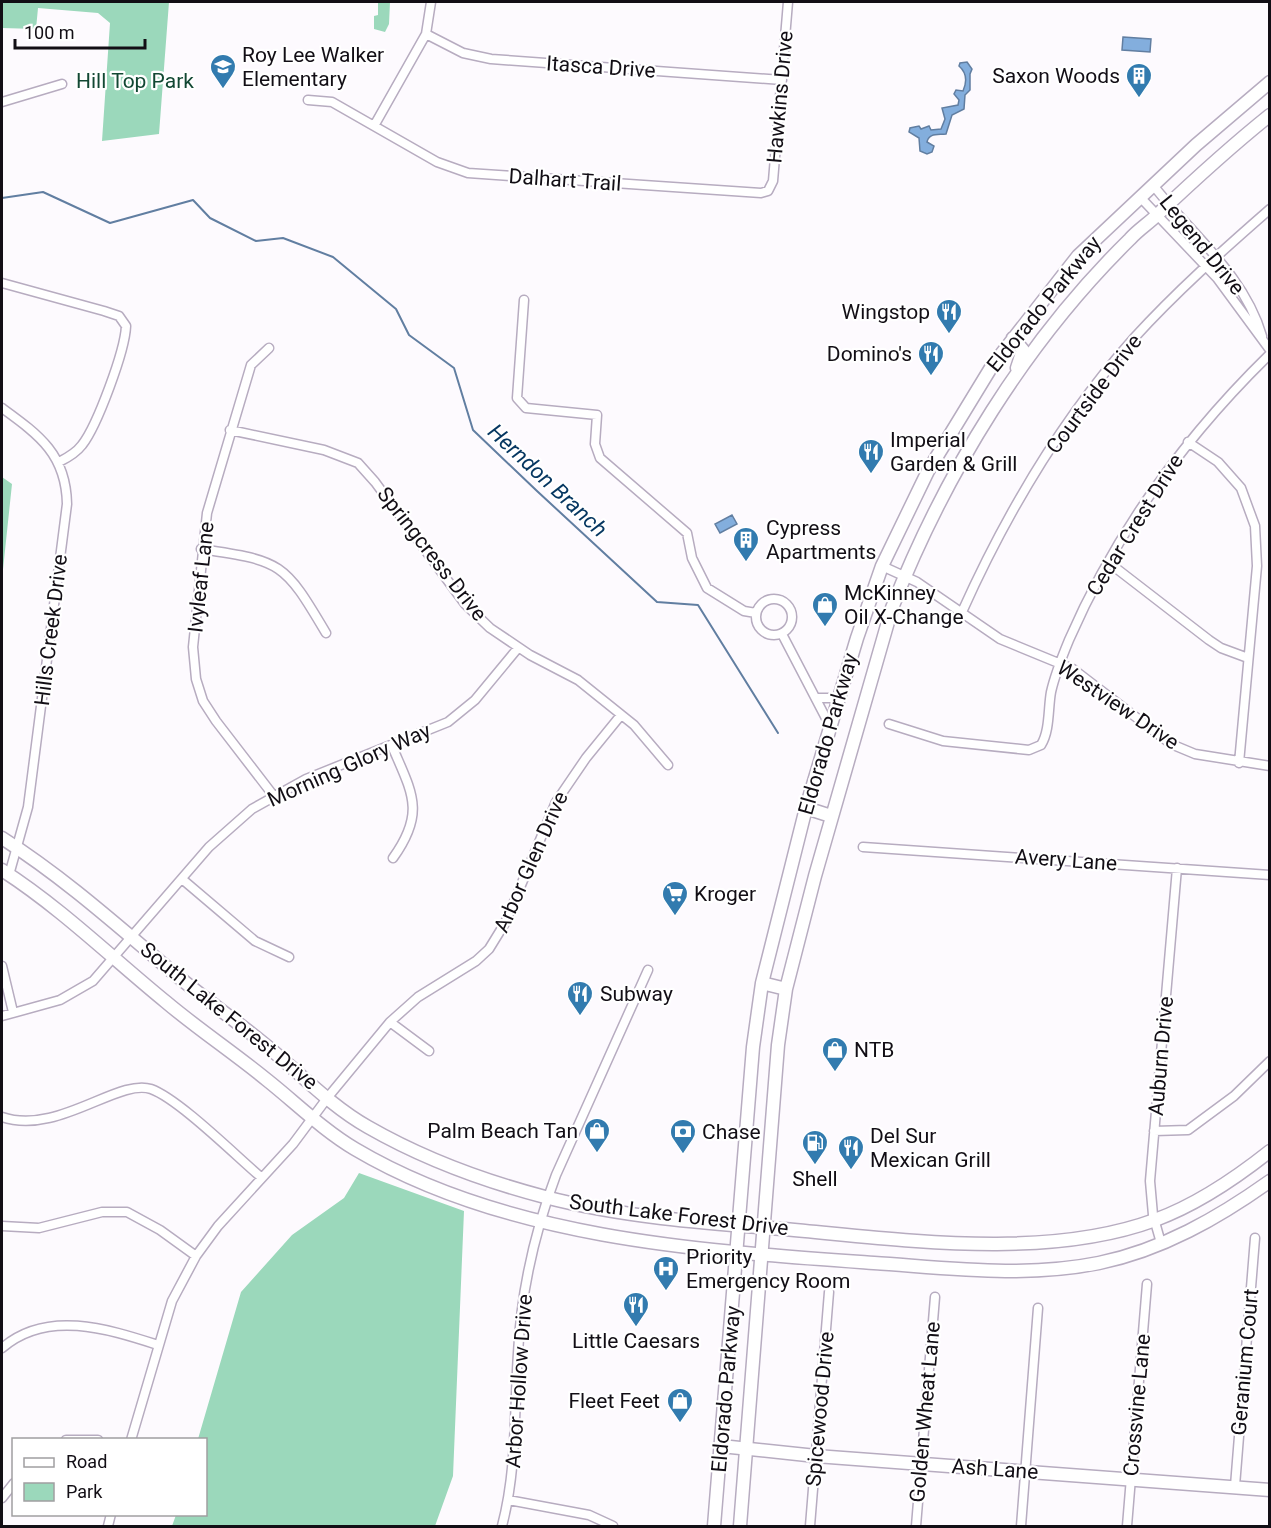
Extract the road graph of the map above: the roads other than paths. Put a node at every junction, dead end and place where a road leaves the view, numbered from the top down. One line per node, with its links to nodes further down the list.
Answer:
1 (431, 2): 3 (street)
2 (788, 2): 4 (street, Hawkins Drive)
3 (426, 34): 4 (street, Itasca Drive); 10 (street)
4 (782, 80): 12 (street, Hawkins Drive)
5 (1269, 82): 11 (main road, Eldorado Parkway)
6 (62, 84): 8 (street)
7 (308, 100): 10 (street, Dalhart Trail)
8 (2, 102)
9 (1269, 115): 14 (main road, Eldorado Parkway)
10 (374, 126): 12 (street, Dalhart Trail)
11 (1153, 184): 13 (main road, Eldorado Parkway); 14 (street, Legend Drive)
12 (768, 191)
13 (1140, 197): 16 (street, Legend Drive); 21 (main road, Eldorado Parkway)
14 (1168, 205): 16 (main road, Eldorado Parkway); 17 (street, Legend Drive)
15 (1269, 209): 17 (street, Courtside Drive)
16 (1156, 216): 18 (street, Legend Drive); 25 (main road, Eldorado Parkway)
17 (1216, 256): 18 (street, Courtside Drive); 22 (street, Legend Drive)
18 (1205, 266): 22 (street, Legend Drive); 34 (street, Courtside Drive)
19 (2, 283): 29 (street)
20 (524, 300): 35 (street)
21 (1012, 338): 25 (main road); 32 (main road, Eldorado Parkway)
22 (1263, 340): 24 (street, Legend Drive)
23 (269, 348): 27 (street, Ivyleaf Lane)
24 (1269, 352): 28 (street, Cedar Crest Drive)
25 (997, 406): 33 (main road, Eldorado Parkway)
26 (2, 408): 29 (street, Hills Creek Drive)
27 (230, 430): 30 (street, Ivyleaf Lane); 38 (street, Springcress Drive)
28 (1188, 442): 31 (street, Cedar Crest Drive); 39 (street)
29 (59, 462): 55 (street, Hills Creek Drive)
30 (201, 549): 36 (street); 50 (street, Ivyleaf Lane)
31 (1108, 562): 39 (street); 40 (street, Cedar Crest Drive)
32 (882, 566): 33 (street, Westview Drive); 42 (main road, Eldorado Parkway)
33 (905, 576): 34 (street, Westview Drive); 52 (main road, Eldorado Parkway)
34 (962, 612): 40 (street, Westview Drive)
35 (756, 613): 37 (street); 37 (street)
36 (326, 633)
37 (782, 634): 41 (street)
38 (518, 648): 43 (street, Springcress Drive); 46 (street, Morning Glory Way)
39 (1248, 658): 47 (street)
40 (1060, 663): 44 (street, Cedar Crest Drive); 47 (street, Westview Drive)
41 (817, 698): 42 (street); 45 (street)
42 (838, 698): 45 (main road, Eldorado Parkway)
43 (621, 715): 48 (street, Springcress Drive); 70 (street, Arbor Glen Drive)
44 (889, 724)
45 (830, 726): 51 (main road, Eldorado Parkway)
46 (392, 746): 50 (street, Morning Glory Way); 56 (street)
47 (1239, 763): 49 (street, Westview Drive)
48 (668, 765)
49 (1269, 766)
50 (273, 795): 60 (street, Morning Glory Way)
51 (806, 808): 52 (main road); 66 (main road, Eldorado Parkway)
52 (831, 816): 67 (main road, Eldorado Parkway)
53 (2, 838): 55 (main road, South Lake Forest Drive)
54 (863, 847): 57 (street, Avery Lane)
55 (18, 849): 58 (street, Hills Creek Drive); 61 (main road, South Lake Forest Drive)
56 (393, 858)
57 (1178, 868): 59 (street, Avery Lane); 76 (street, Auburn Drive)
58 (5, 872): 63 (main road, South Lake Forest Drive)
59 (1269, 875)
60 (182, 879): 61 (street, Morning Glory Way); 62 (street)
61 (132, 936): 63 (street, Morning Glory Way); 73 (main road, South Lake Forest Drive)
62 (289, 957)
63 (114, 958): 68 (street, Morning Glory Way); 75 (main road, South Lake Forest Drive)
64 (2, 966): 68 (street)
65 (648, 970): 80 (street, Arbor Hollow Drive)
66 (762, 983): 67 (main road); 83 (main road, Eldorado Parkway)
67 (786, 989): 85 (main road, Eldorado Parkway)
68 (13, 1012): 69 (street, Morning Glory Way)
69 (2, 1016)
70 (390, 1022): 71 (street); 73 (street, Arbor Glen Drive)
71 (429, 1051)
72 (1269, 1061): 76 (street)
73 (328, 1096): 75 (street, Arbor Glen Drive); 80 (main road, South Lake Forest Drive)
74 (2, 1117): 78 (street)
75 (312, 1118): 78 (street, Arbor Glen Drive); 82 (main road, South Lake Forest Drive)
76 (1154, 1131): 81 (street, Auburn Drive)
77 (1269, 1151): 81 (main road, South Lake Forest Drive)
78 (262, 1178): 90 (street, Arbor Glen Drive)
79 (1269, 1181): 87 (main road, South Lake Forest Drive)
80 (548, 1198): 82 (street, Arbor Hollow Drive); 83 (main road, South Lake Forest Drive)
81 (1155, 1220): 85 (main road, South Lake Forest Drive); 87 (street, Auburn Drive)
82 (542, 1222): 88 (main road, South Lake Forest Drive); 108 (street, Arbor Hollow Drive)
83 (740, 1225): 85 (main road, South Lake Forest Drive); 88 (main road, Eldorado Parkway)
84 (2, 1226): 90 (street)
85 (765, 1228): 89 (main road, Eldorado Parkway)
86 (1255, 1238): 105 (street, Geranium Court)
87 (1161, 1243): 89 (main road, South Lake Forest Drive)
88 (738, 1251): 89 (main road, South Lake Forest Drive); 98 (main road, Eldorado Parkway)
89 (763, 1254): 99 (main road, Eldorado Parkway)
90 (196, 1256): 95 (street, Arbor Glen Drive)
91 (1147, 1284): 103 (street, Crossvine Lane)
92 (829, 1292): 100 (street, Spicewood Drive)
93 (935, 1297): 101 (street, Golden Wheat Lane)
94 (1038, 1308): 102 (street)
95 (158, 1345): 96 (street); 97 (street, Arbor Glen Drive)
96 (2, 1348)
97 (132, 1438)
98 (721, 1446): 99 (main road, Ash Lane); 111 (main road, Eldorado Parkway)
99 (746, 1449): 100 (main road, Ash Lane); 112 (main road, Eldorado Parkway)
100 (816, 1456): 101 (main road, Ash Lane); 113 (street, Spicewood Drive)
101 (921, 1463): 102 (main road, Ash Lane); 114 (street, Golden Wheat Lane)
102 (1026, 1471): 103 (main road, Ash Lane); 115 (street)
103 (1131, 1479): 105 (main road, Ash Lane); 116 (street, Crossvine Lane)
104 (12, 1486): 107 (street)
105 (1235, 1486): 106 (main road, Ash Lane)
106 (1269, 1490)
107 (2, 1498)
108 (508, 1500): 109 (street, Arbor Hollow Drive); 110 (street)
109 (502, 1527)
110 (613, 1527)
111 (714, 1527)
112 (740, 1527)
113 (810, 1527)
114 (916, 1527)
115 (1021, 1527)
116 (1127, 1527)

